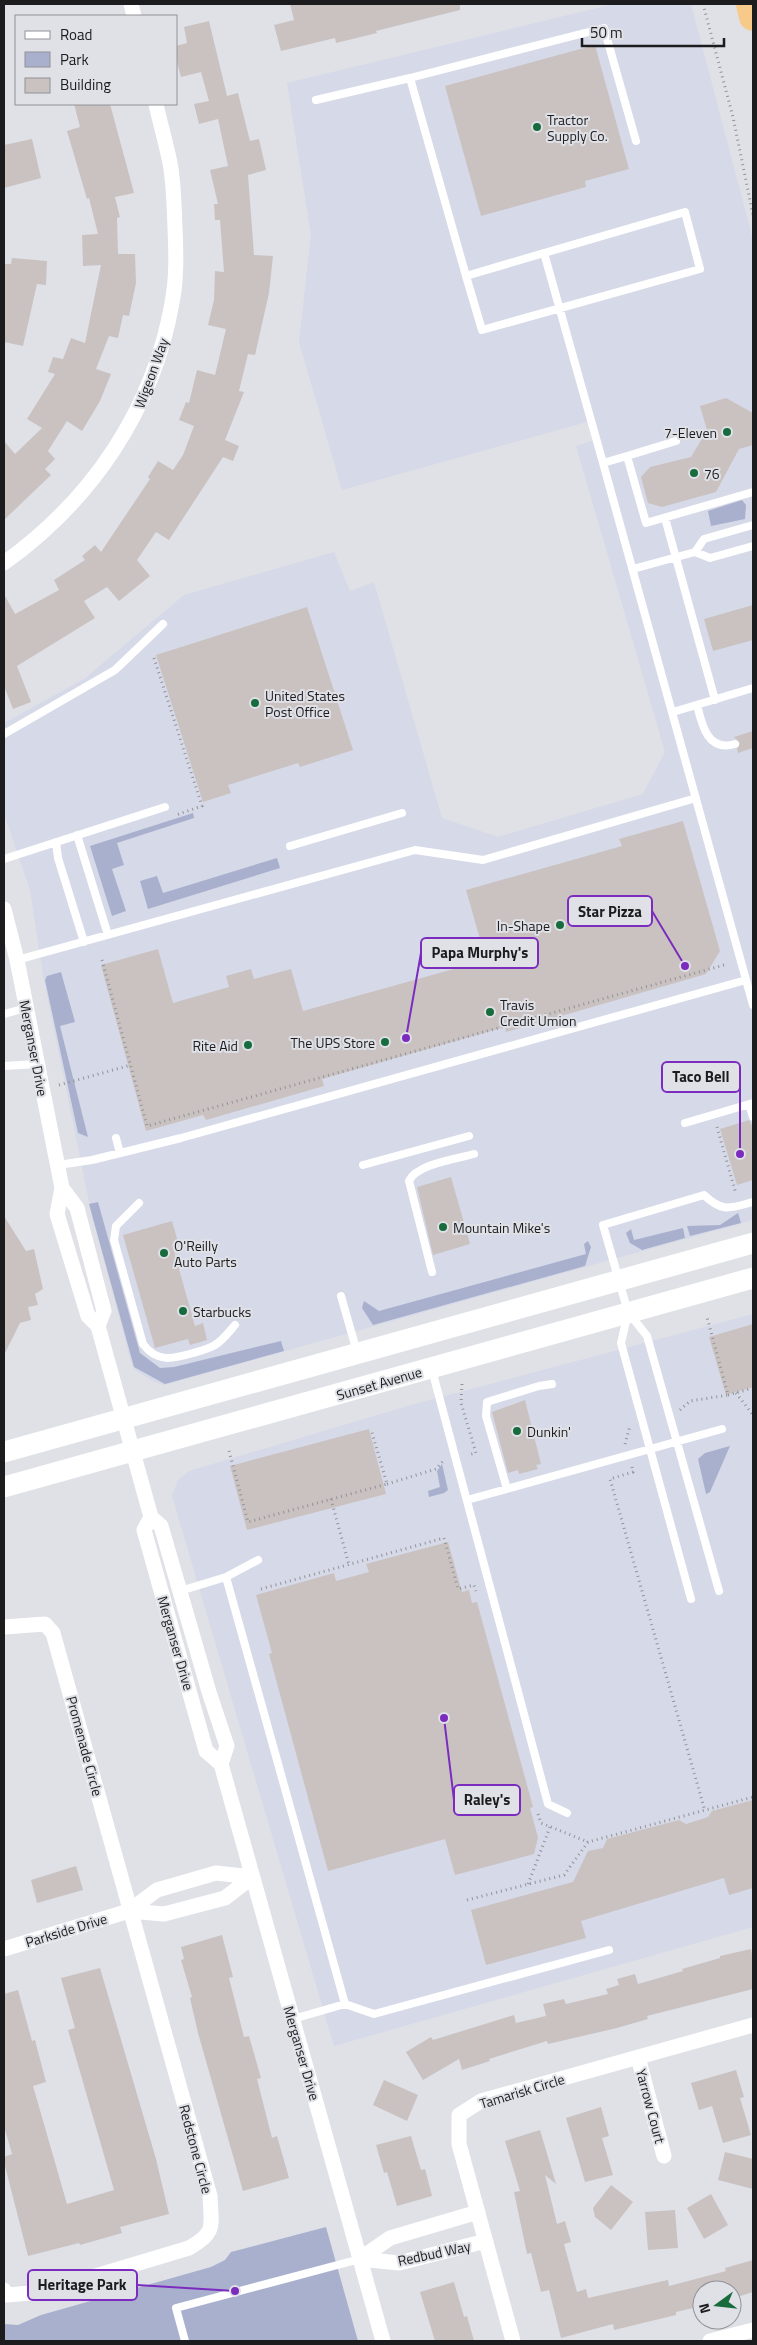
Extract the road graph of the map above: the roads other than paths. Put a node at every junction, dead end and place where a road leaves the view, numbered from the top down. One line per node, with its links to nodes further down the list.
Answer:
1 (750, 4): 2 (highway)
2 (753, 17)
3 (410, 78): 4 (lane); 6 (lane); 8 (lane)
4 (316, 100)
5 (156, 105): 19 (street, Wigeon Way)
6 (636, 142)
7 (544, 253): 8 (lane); 9 (lane); 9 (lane)
8 (466, 276): 9 (lane)
9 (560, 308): 12 (lane)
10 (676, 442): 11 (lane)
11 (627, 456): 12 (lane); 14 (lane)
12 (603, 463): 20 (lane)
13 (753, 492): 14 (lane)
14 (665, 518): 18 (lane)
15 (753, 525): 17 (lane)
16 (753, 546): 17 (lane)
17 (695, 552): 18 (lane)
18 (676, 557): 20 (lane); 23 (lane)
19 (4, 562)
20 (633, 568): 25 (lane)
21 (162, 624): 26 (lane)
22 (753, 688): 23 (lane)
23 (715, 700): 24 (lane)
24 (697, 705): 25 (lane); 27 (lane)
25 (673, 712): 28 (lane)
26 (4, 734)
27 (736, 744)
28 (696, 798): 36 (lane); 39 (lane)
29 (165, 807): 31 (lane)
30 (402, 813): 33 (lane)
31 (77, 835): 32 (lane); 36 (lane)
32 (56, 842): 34 (lane); 37 (lane)
33 (290, 846)
34 (4, 859)
35 (4, 909): 38 (street, Merganser Drive)
36 (108, 935): 37 (lane)
37 (84, 942): 38 (lane)
38 (17, 960): 41 (street, Merganser Drive)
39 (746, 980): 40 (lane); 50 (lane)
40 (753, 1005)
41 (26, 1008): 42 (lane); 43 (street, Merganser Drive)
42 (4, 1014)
43 (37, 1064): 44 (lane); 52 (street, Merganser Drive)
44 (4, 1066)
45 (751, 1104): 46 (lane); 47 (lane)
46 (753, 1117)
47 (685, 1123)
48 (469, 1136): 53 (lane)
49 (116, 1138): 50 (lane)
50 (120, 1153): 52 (lane)
51 (474, 1154): 58 (lane)
52 (58, 1165): 54 (street, Merganser Drive)
53 (363, 1165)
54 (62, 1188): 64 (street, Merganser Drive); 64 (street, Merganser Drive)
55 (753, 1202): 60 (lane)
56 (139, 1203): 63 (lane)
57 (753, 1243): 60 (main road)
58 (432, 1272)
59 (753, 1278): 62 (main road, Sunset Avenue)
60 (618, 1279): 62 (lane); 65 (main road)
61 (341, 1296): 65 (lane)
62 (628, 1312): 66 (main road, Sunset Avenue); 70 (lane); 71 (lane)
63 (235, 1325)
64 (98, 1326): 68 (street, Merganser Drive)
65 (358, 1354): 68 (main road)
66 (431, 1368): 73 (main road, Sunset Avenue); 76 (lane)
67 (552, 1384): 75 (lane)
68 (123, 1419): 72 (main road); 73 (street, Merganser Drive)
69 (722, 1429): 70 (lane)
70 (677, 1442): 71 (lane); 81 (lane)
71 (650, 1450): 75 (lane); 82 (lane)
72 (4, 1452)
73 (133, 1452): 74 (main road, Sunset Avenue); 77 (street, Merganser Drive)
74 (4, 1487)
75 (507, 1489): 76 (lane)
76 (467, 1500): 85 (lane)
77 (151, 1517): 80 (street, Merganser Drive); 84 (street, Merganser Drive)
78 (258, 1560): 79 (lane)
79 (226, 1578): 80 (lane); 90 (lane)
80 (180, 1591): 84 (street, Merganser Drive)
81 (720, 1591)
82 (691, 1599)
83 (4, 1627): 87 (street, Promenade Circle)
84 (221, 1764): 86 (street, Merganser Drive)
85 (567, 1813)
86 (252, 1877): 87 (street, Parkside Drive); 87 (street, Parkside Drive); 91 (street, Merganser Drive)
87 (129, 1911): 88 (street, Parkside Drive); 98 (street, Redstone Circle)
88 (4, 1949)
89 (609, 1950): 90 (lane)
90 (345, 2004): 91 (lane)
91 (293, 2019): 97 (street, Merganser Drive)
92 (753, 2025): 93 (street, Tamarisk Circle)
93 (638, 2058): 94 (street, Yarrow Court); 95 (street, Tamarisk Circle)
94 (664, 2156)
95 (478, 2212): 96 (street, Tamarisk Circle); 97 (street, Redbud Way)
96 (486, 2242): 97 (street, Redbud Way); 102 (street, Tamarisk Circle)
97 (360, 2258): 100 (lane); 101 (street, Merganser Drive)
98 (4, 2290)
99 (753, 2330): 103 (street)
100 (185, 2341)
101 (383, 2341)
102 (513, 2341)
103 (710, 2341)

